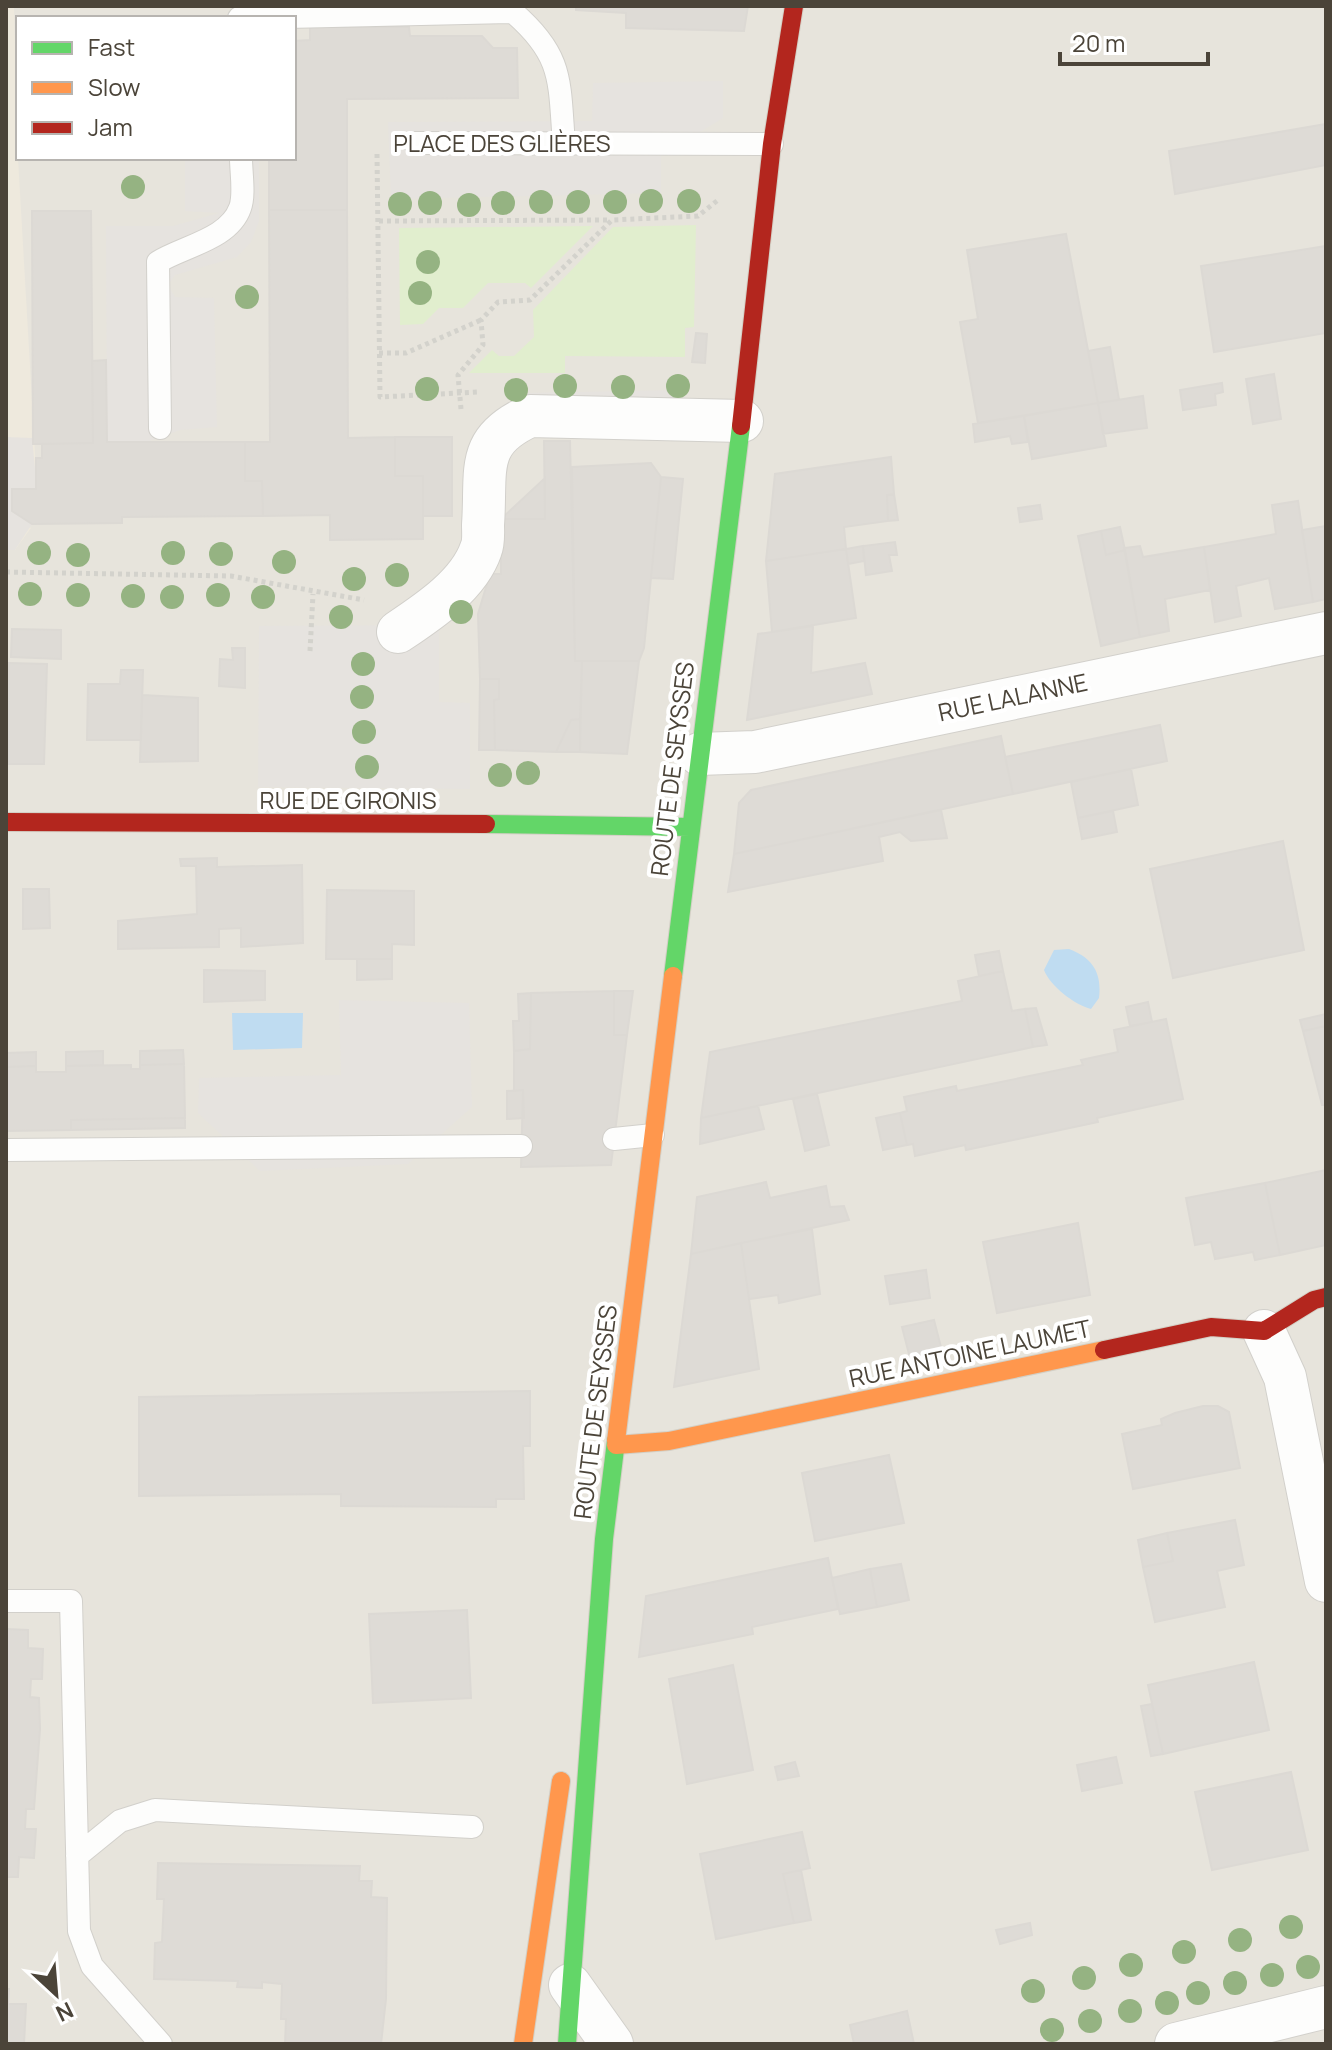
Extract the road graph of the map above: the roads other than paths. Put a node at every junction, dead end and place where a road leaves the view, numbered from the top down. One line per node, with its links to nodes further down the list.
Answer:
1 (794, 6): 5 (main road, ROUTE DE SEYSSES)
2 (296, 17): 4 (lane)
3 (415, 143): 4 (lane, PLACE DES GLIÈRES)
4 (564, 144): 5 (lane, PLACE DES GLIÈRES)
5 (772, 144): 7 (main road, ROUTE DE SEYSSES)
6 (241, 160): 8 (lane)
7 (742, 421): 9 (street); 11 (main road, ROUTE DE SEYSSES)
8 (160, 428)
9 (386, 617)
10 (1326, 633): 11 (street, RUE LALANNE)
11 (699, 754): 13 (main road, ROUTE DE SEYSSES)
12 (6, 822): 13 (main road, RUE DE GIRONIS)
13 (690, 827): 14 (main road, ROUTE DE SEYSSES)
14 (653, 1135): 15 (lane); 20 (main road, ROUTE DE SEYSSES)
15 (614, 1139)
16 (521, 1146): 17 (lane)
17 (6, 1150)
18 (1326, 1297): 19 (main road)
19 (1264, 1331): 20 (main road, RUE ANTOINE LAUMET); 22 (street)
20 (616, 1445): 21 (main road, ROUTE DE SEYSSES)
21 (604, 1539): 24 (main road, ROUTE DE SEYSSES); 28 (main road, ROUTE DE SEYSSES)
22 (1326, 1581)
23 (6, 1601): 27 (lane)
24 (571, 1727)
25 (565, 1759): 31 (main road)
26 (472, 1827): 27 (lane)
27 (77, 1856): 30 (lane)
28 (570, 1985): 32 (main road, ROUTE DE SEYSSES); 33 (street)
29 (1326, 2007): 34 (street)
30 (161, 2044)
31 (523, 2044)
32 (567, 2044)
33 (612, 2044)
34 (1176, 2044)

